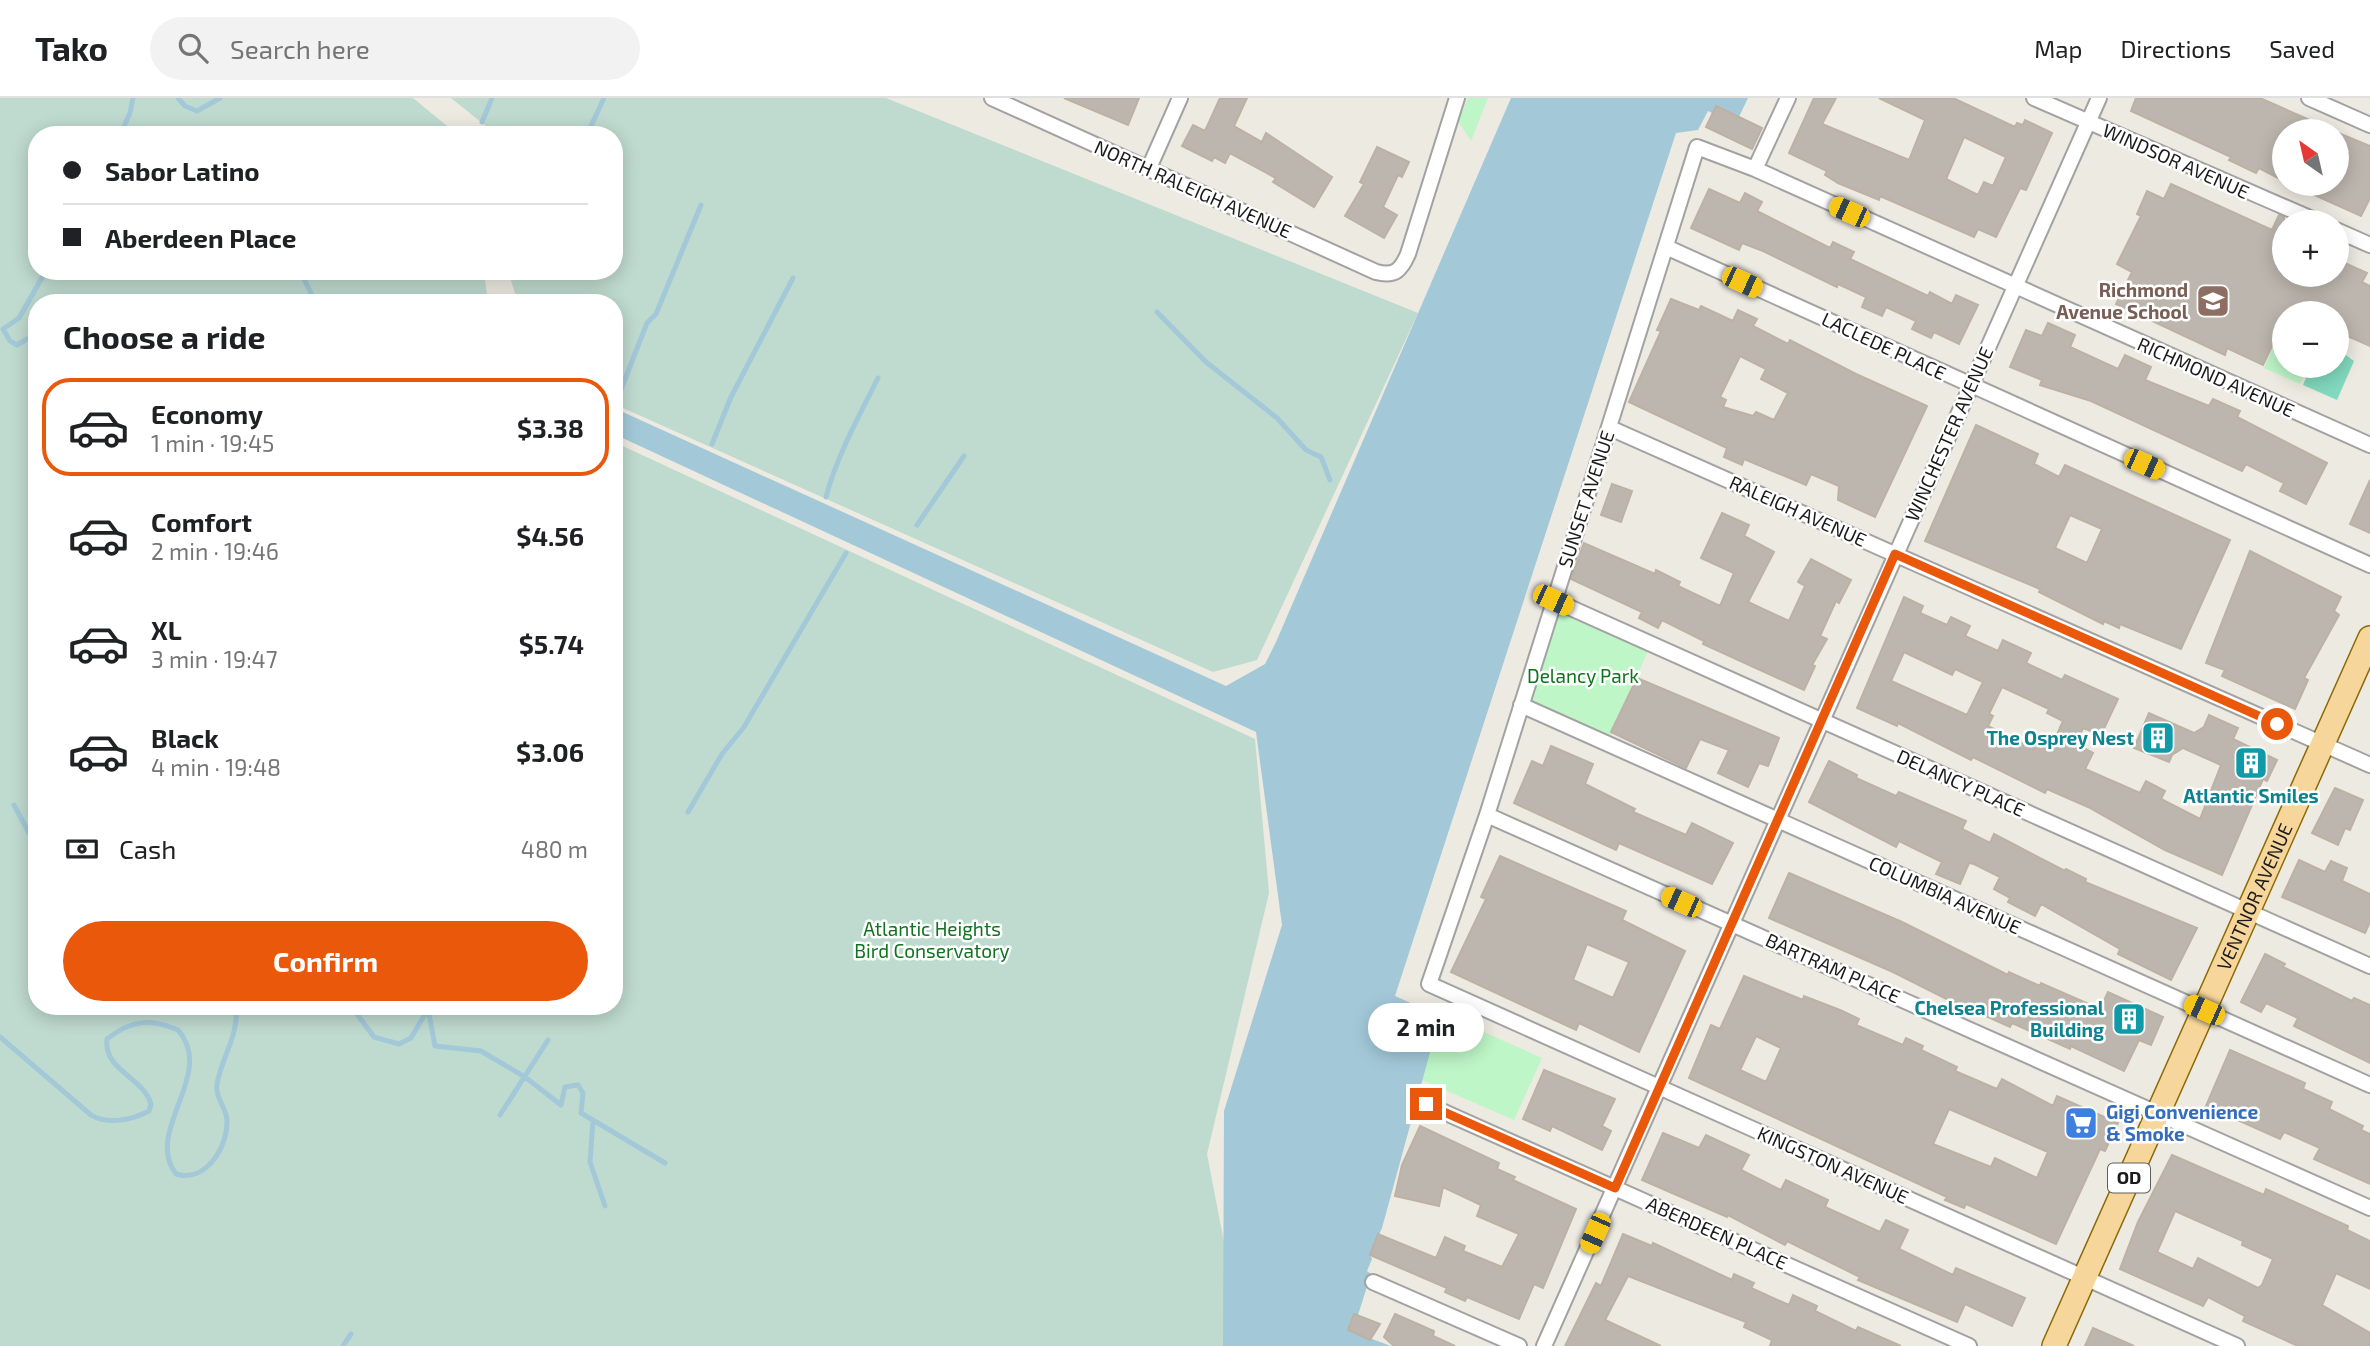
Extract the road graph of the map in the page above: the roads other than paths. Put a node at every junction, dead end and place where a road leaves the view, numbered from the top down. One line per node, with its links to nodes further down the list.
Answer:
1 (992, 98): 10 (street, NORTH RALEIGH AVENUE)
2 (1180, 98): 10 (street)
3 (1457, 98): 10 (street, NORTH RALEIGH AVENUE)
4 (1788, 98): 11 (street)
5 (2034, 98): 8 (street, WINDSOR AVENUE)
6 (2099, 98): 8 (street, WINCHESTER AVENUE)
7 (2309, 98): 9 (street)
8 (2088, 123): 12 (street, WINDSOR AVENUE); 16 (street, WINCHESTER AVENUE)
9 (2370, 125)
10 (1149, 168)
11 (1755, 169): 15 (street, SUNSET AVENUE); 16 (street, RICHMOND AVENUE)
12 (2291, 210)
13 (2349, 236): 14 (street)
14 (2370, 245)
15 (1666, 247): 17 (street, LACLEDE PLACE); 18 (street, SUNSET AVENUE)
16 (2014, 287): 17 (street, WINCHESTER AVENUE); 19 (street, RICHMOND AVENUE)
17 (1970, 386): 20 (street, WINCHESTER AVENUE); 21 (street, LACLEDE PLACE)
18 (1610, 428): 20 (street, RALEIGH AVENUE); 22 (street, SUNSET AVENUE)
19 (2370, 445)
20 (1895, 554): 25 (street, WINCHESTER AVENUE); 26 (street, RALEIGH AVENUE)
21 (2370, 565)
22 (1553, 600): 24 (street, SUNSET AVENUE); 25 (street, DELANCY PLACE)
23 (2370, 638): 26 (main road, VENTNOR AVENUE / OD)
24 (1521, 705): 28 (street, SUNSET AVENUE); 29 (street, COLUMBIA AVENUE)
25 (1821, 721): 29 (street, WINCHESTER AVENUE); 30 (street, DELANCY PLACE)
26 (2323, 744): 27 (street, RALEIGH AVENUE); 30 (main road, VENTNOR AVENUE / OD)
27 (2370, 765)
28 (1488, 815): 31 (street, BARTRAM PLACE); 33 (street, SUNSET AVENUE)
29 (1777, 821): 31 (street, WINCHESTER AVENUE); 34 (street, COLUMBIA AVENUE)
30 (2248, 912): 32 (street, DELANCY PLACE); 34 (main road, VENTNOR AVENUE / OD)
31 (1731, 924): 36 (street, WINCHESTER AVENUE); 38 (street, BARTRAM PLACE)
32 (2370, 966)
33 (1429, 984): 36 (street, KINGSTON AVENUE)
34 (2204, 1010): 35 (street, COLUMBIA AVENUE); 38 (main road, VENTNOR AVENUE / OD)
35 (2370, 1085)
36 (1658, 1087): 39 (street, WINCHESTER AVENUE); 41 (street, KINGSTON AVENUE)
37 (1426, 1104): 39 (street, ABERDEEN PLACE)
38 (2158, 1114): 40 (street, BARTRAM PLACE); 41 (main road, VENTNOR AVENUE / OD)
39 (1615, 1188): 44 (street, WINCHESTER AVENUE); 45 (street, ABERDEEN PLACE)
40 (2370, 1208)
41 (2085, 1278): 46 (main road, VENTNOR AVENUE / OD); 47 (street, KINGSTON AVENUE)
42 (1373, 1282): 43 (street)
43 (1519, 1346)
44 (1544, 1346)
45 (1969, 1346)
46 (2054, 1346)
47 (2237, 1346)

